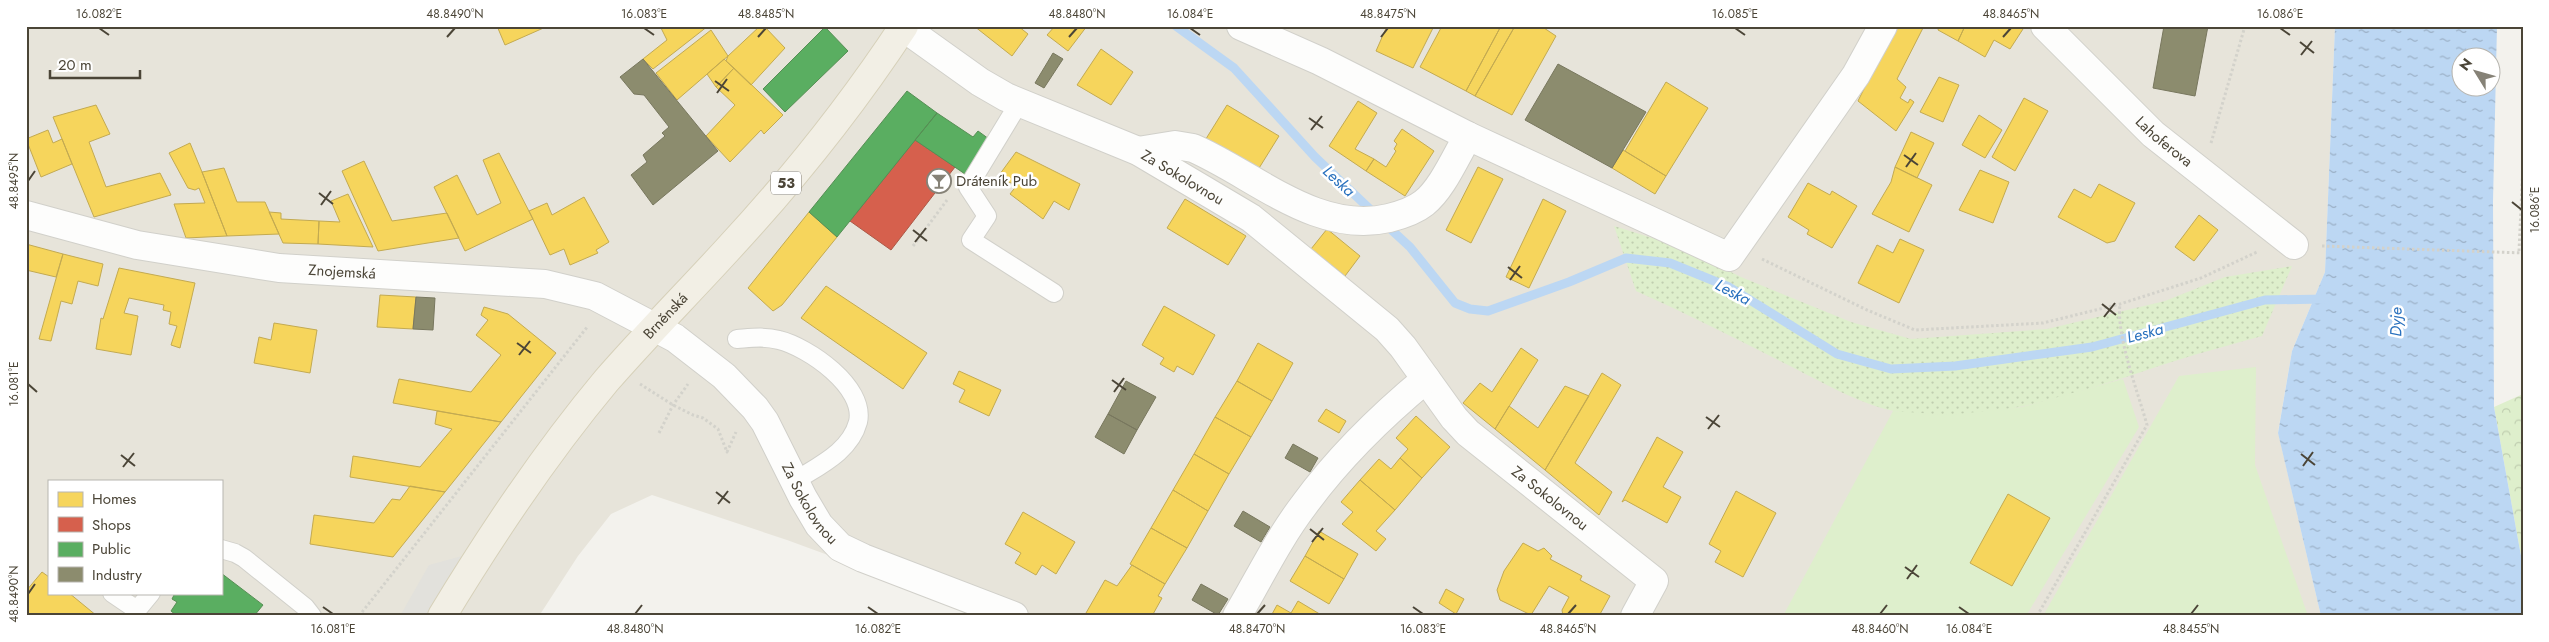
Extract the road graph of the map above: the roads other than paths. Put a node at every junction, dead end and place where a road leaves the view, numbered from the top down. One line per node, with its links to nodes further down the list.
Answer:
1 (904, 26): 5 (street, Za Sokolovnou); 11 (main road, Brněnská / 53)
2 (1241, 26): 6 (street)
3 (1883, 26): 6 (street)
4 (2045, 26): 9 (street, Lahoferova)
5 (1019, 103): 7 (street, Za Sokolovnou); 10 (lane)
6 (1468, 136): 7 (street)
7 (1138, 151): 13 (street, Za Sokolovnou)
8 (26, 216): 11 (street, Znojemská)
9 (2287, 239)
10 (1054, 294)
11 (654, 327): 14 (street, Za Sokolovnou); 19 (main road, Brněnská / 53)
12 (737, 339): 14 (lane)
13 (1426, 379): 21 (street); 22 (street, Za Sokolovnou)
14 (794, 481): 20 (street, Za Sokolovnou)
15 (222, 549): 18 (lane)
16 (113, 594): 17 (lane)
17 (150, 594)
18 (312, 616)
19 (442, 616)
20 (1014, 616)
21 (1237, 616)
22 (1635, 616)

